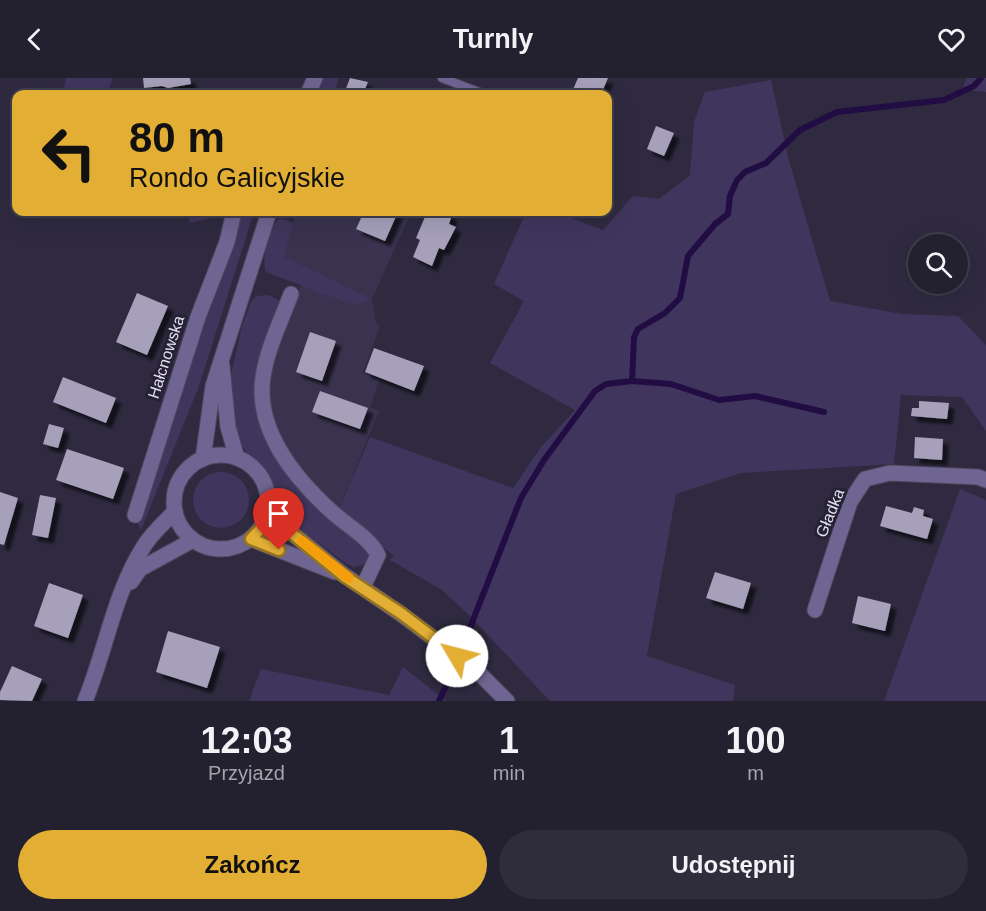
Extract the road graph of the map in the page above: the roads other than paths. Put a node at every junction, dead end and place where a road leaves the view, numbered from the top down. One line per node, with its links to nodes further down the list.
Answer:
1 (442, 78): 2 (lane)
2 (474, 90)
3 (233, 216): 12 (street, Hałcnowska)
4 (268, 216): 6 (street)
5 (291, 294): 16 (street)
6 (222, 364): 7 (street); 8 (street)
7 (237, 458): 8 (street); 11 (street)
8 (202, 459): 10 (street)
9 (986, 480): 18 (street, Gładka)
10 (175, 511): 14 (street); 17 (street)
11 (267, 513): 13 (street); 15 (street)
12 (135, 515)
13 (251, 539): 14 (street); 15 (street)
14 (193, 540): 17 (street)
15 (344, 576): 16 (street)
16 (363, 587): 20 (street)
17 (118, 602): 19 (street)
18 (815, 610)
19 (85, 701)
20 (507, 701)

